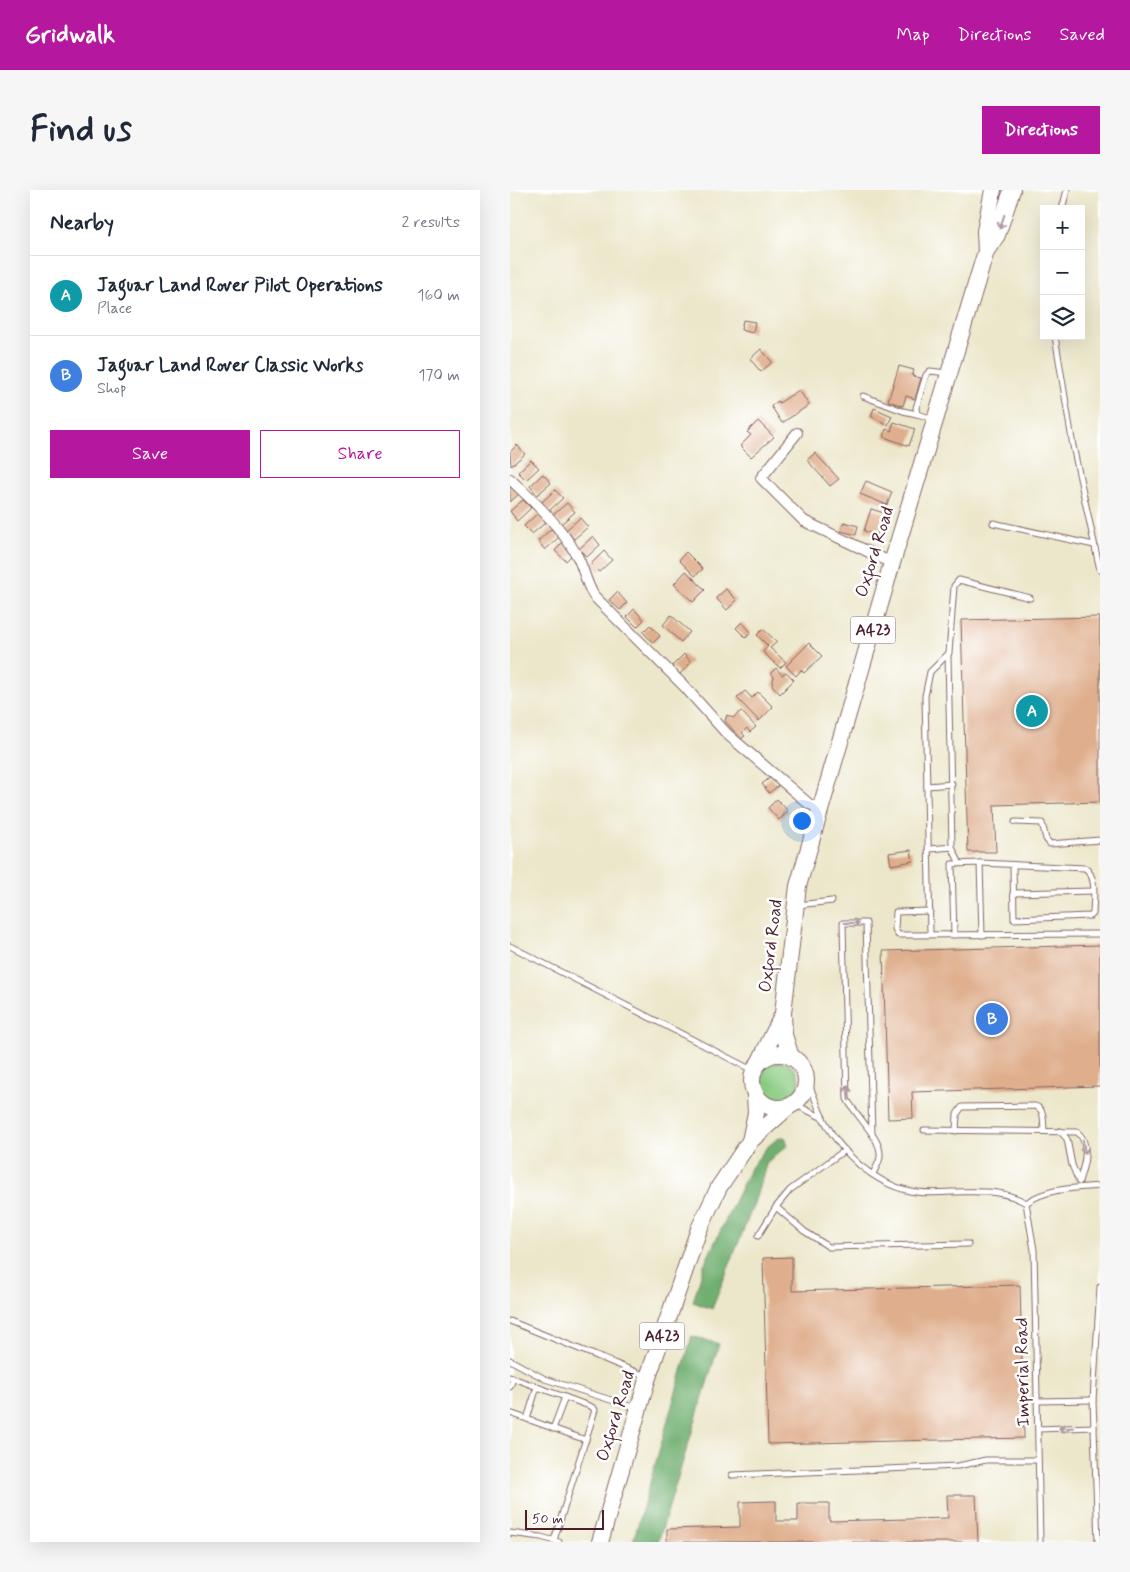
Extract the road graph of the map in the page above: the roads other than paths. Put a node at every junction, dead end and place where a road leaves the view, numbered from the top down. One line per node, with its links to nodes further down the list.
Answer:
1 (993, 190): 5 (highway, Oxford Road / A423)
2 (1012, 190): 5 (highway, Oxford Road / A423, one-way to 5)
3 (1067, 190): 4 (lane)
4 (1063, 205)
5 (986, 251): 7 (highway, Oxford Road / A423)
6 (1056, 340): 14 (lane)
7 (950, 373): 9 (lane); 10 (highway, Oxford Road / A423)
8 (863, 396): 9 (lane)
9 (917, 414): 10 (lane)
10 (936, 420): 15 (highway, Oxford Road / A423)
11 (797, 433): 15 (street)
12 (510, 479): 21 (street)
13 (993, 523): 14 (lane)
14 (1094, 545): 16 (lane)
15 (892, 563): 21 (highway, Oxford Road / A423)
16 (1100, 570)
17 (1030, 598): 18 (lane)
18 (949, 653): 19 (lane); 20 (lane)
19 (952, 784): 20 (lane); 24 (lane)
20 (927, 786): 25 (lane)
21 (821, 809): 32 (highway, Oxford Road / A423)
22 (1015, 822): 23 (lane)
23 (1100, 840)
24 (952, 847): 25 (lane); 26 (lane)
25 (930, 849): 33 (lane)
26 (959, 862): 27 (lane); 36 (lane)
27 (980, 863): 28 (lane); 37 (lane)
28 (1013, 866): 29 (lane); 30 (lane)
29 (1093, 891): 30 (lane); 30 (lane)
30 (1013, 893)
31 (832, 901): 32 (lane)
32 (795, 905): 39 (highway, Oxford Road / A423)
33 (930, 911): 34 (lane); 34 (lane)
34 (930, 933): 36 (lane)
35 (1100, 934): 37 (lane)
36 (954, 935): 37 (lane)
37 (982, 935)
38 (510, 946): 41 (lane)
39 (783, 1013): 40 (highway, Oxford Road / A423); 41 (highway, Oxford Road / A423)
40 (790, 1057): 41 (highway); 42 (highway)
41 (757, 1066): 43 (highway)
42 (806, 1078): 44 (highway); 45 (lane)
43 (754, 1093): 44 (highway); 51 (highway, Oxford Road / A423)
44 (791, 1105): 45 (lane); 51 (highway, Oxford Road / A423)
45 (823, 1118): 52 (lane)
46 (924, 1130): 48 (lane)
47 (1044, 1130): 48 (lane); 48 (lane); 49 (lane)
48 (956, 1131)
49 (1060, 1131): 54 (lane); 54 (lane, one-way to 54)
50 (872, 1134): 50 (lane, one-way to 50); 53 (lane)
51 (750, 1141): 65 (highway, Oxford Road / A423)
52 (845, 1150): 53 (lane); 58 (lane)
53 (872, 1174): 57 (lane)
54 (1079, 1181): 56 (lane)
55 (1100, 1186): 56 (lane)
56 (1081, 1187): 57 (lane)
57 (1026, 1203): 71 (lane, Imperial Road)
58 (776, 1207): 59 (lane); 60 (lane)
59 (758, 1236)
60 (968, 1244)
61 (1100, 1287): 70 (lane)
62 (510, 1321): 65 (lane)
63 (510, 1360): 68 (lane)
64 (512, 1377): 66 (lane); 67 (lane)
65 (648, 1377): 72 (highway, Oxford Road / A423)
66 (510, 1387)
67 (537, 1387): 69 (lane); 74 (lane)
68 (570, 1387): 69 (lane); 72 (lane)
69 (565, 1397): 76 (lane); 78 (lane)
70 (1093, 1400): 71 (lane); 75 (lane)
71 (1038, 1401): 77 (lane, Imperial Road)
72 (639, 1409): 85 (highway, Oxford Road / A423)
73 (510, 1413): 74 (lane)
74 (527, 1420): 76 (lane)
75 (1094, 1427): 77 (lane, one-way to 77); 87 (lane)
76 (553, 1429): 78 (lane)
77 (1038, 1429): 79 (lane, Imperial Road)
78 (586, 1440): 83 (lane)
79 (1038, 1460): 80 (lane); 86 (lane, Imperial Road)
80 (732, 1475)
81 (510, 1533): 82 (lane)
82 (524, 1536): 83 (lane); 84 (lane)
83 (557, 1541)
84 (522, 1542)
85 (600, 1542)
86 (1040, 1542)
87 (1098, 1542)

